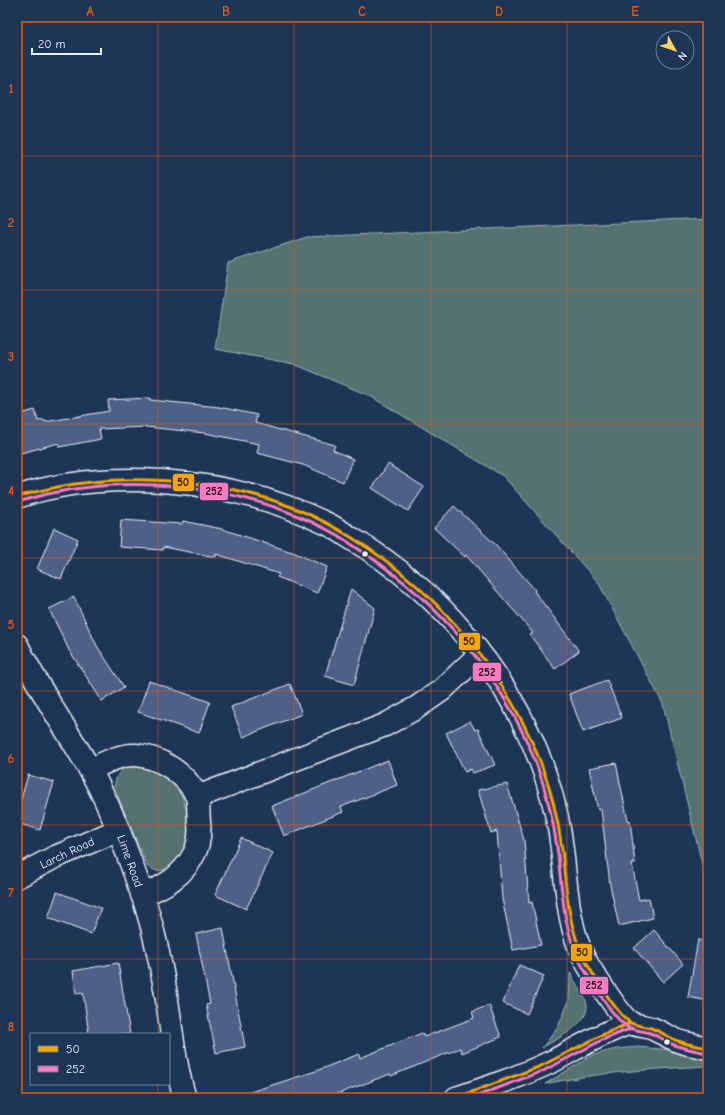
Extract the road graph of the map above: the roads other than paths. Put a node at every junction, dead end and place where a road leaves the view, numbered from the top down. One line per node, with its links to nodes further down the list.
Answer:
1 (17, 497): 3 (street)
2 (17, 645): 4 (street, Lime Road)
3 (480, 654): 5 (street); 9 (street)
4 (90, 770): 5 (street); 6 (street, Lime Road)
5 (197, 797): 8 (street)
6 (118, 830): 7 (street, Larch Road); 8 (street, Lime Road)
7 (17, 877)
8 (142, 895): 11 (street, Lime Road)
9 (630, 1023): 10 (street); 12 (street)
10 (708, 1048)
11 (185, 1098)
12 (456, 1098)

